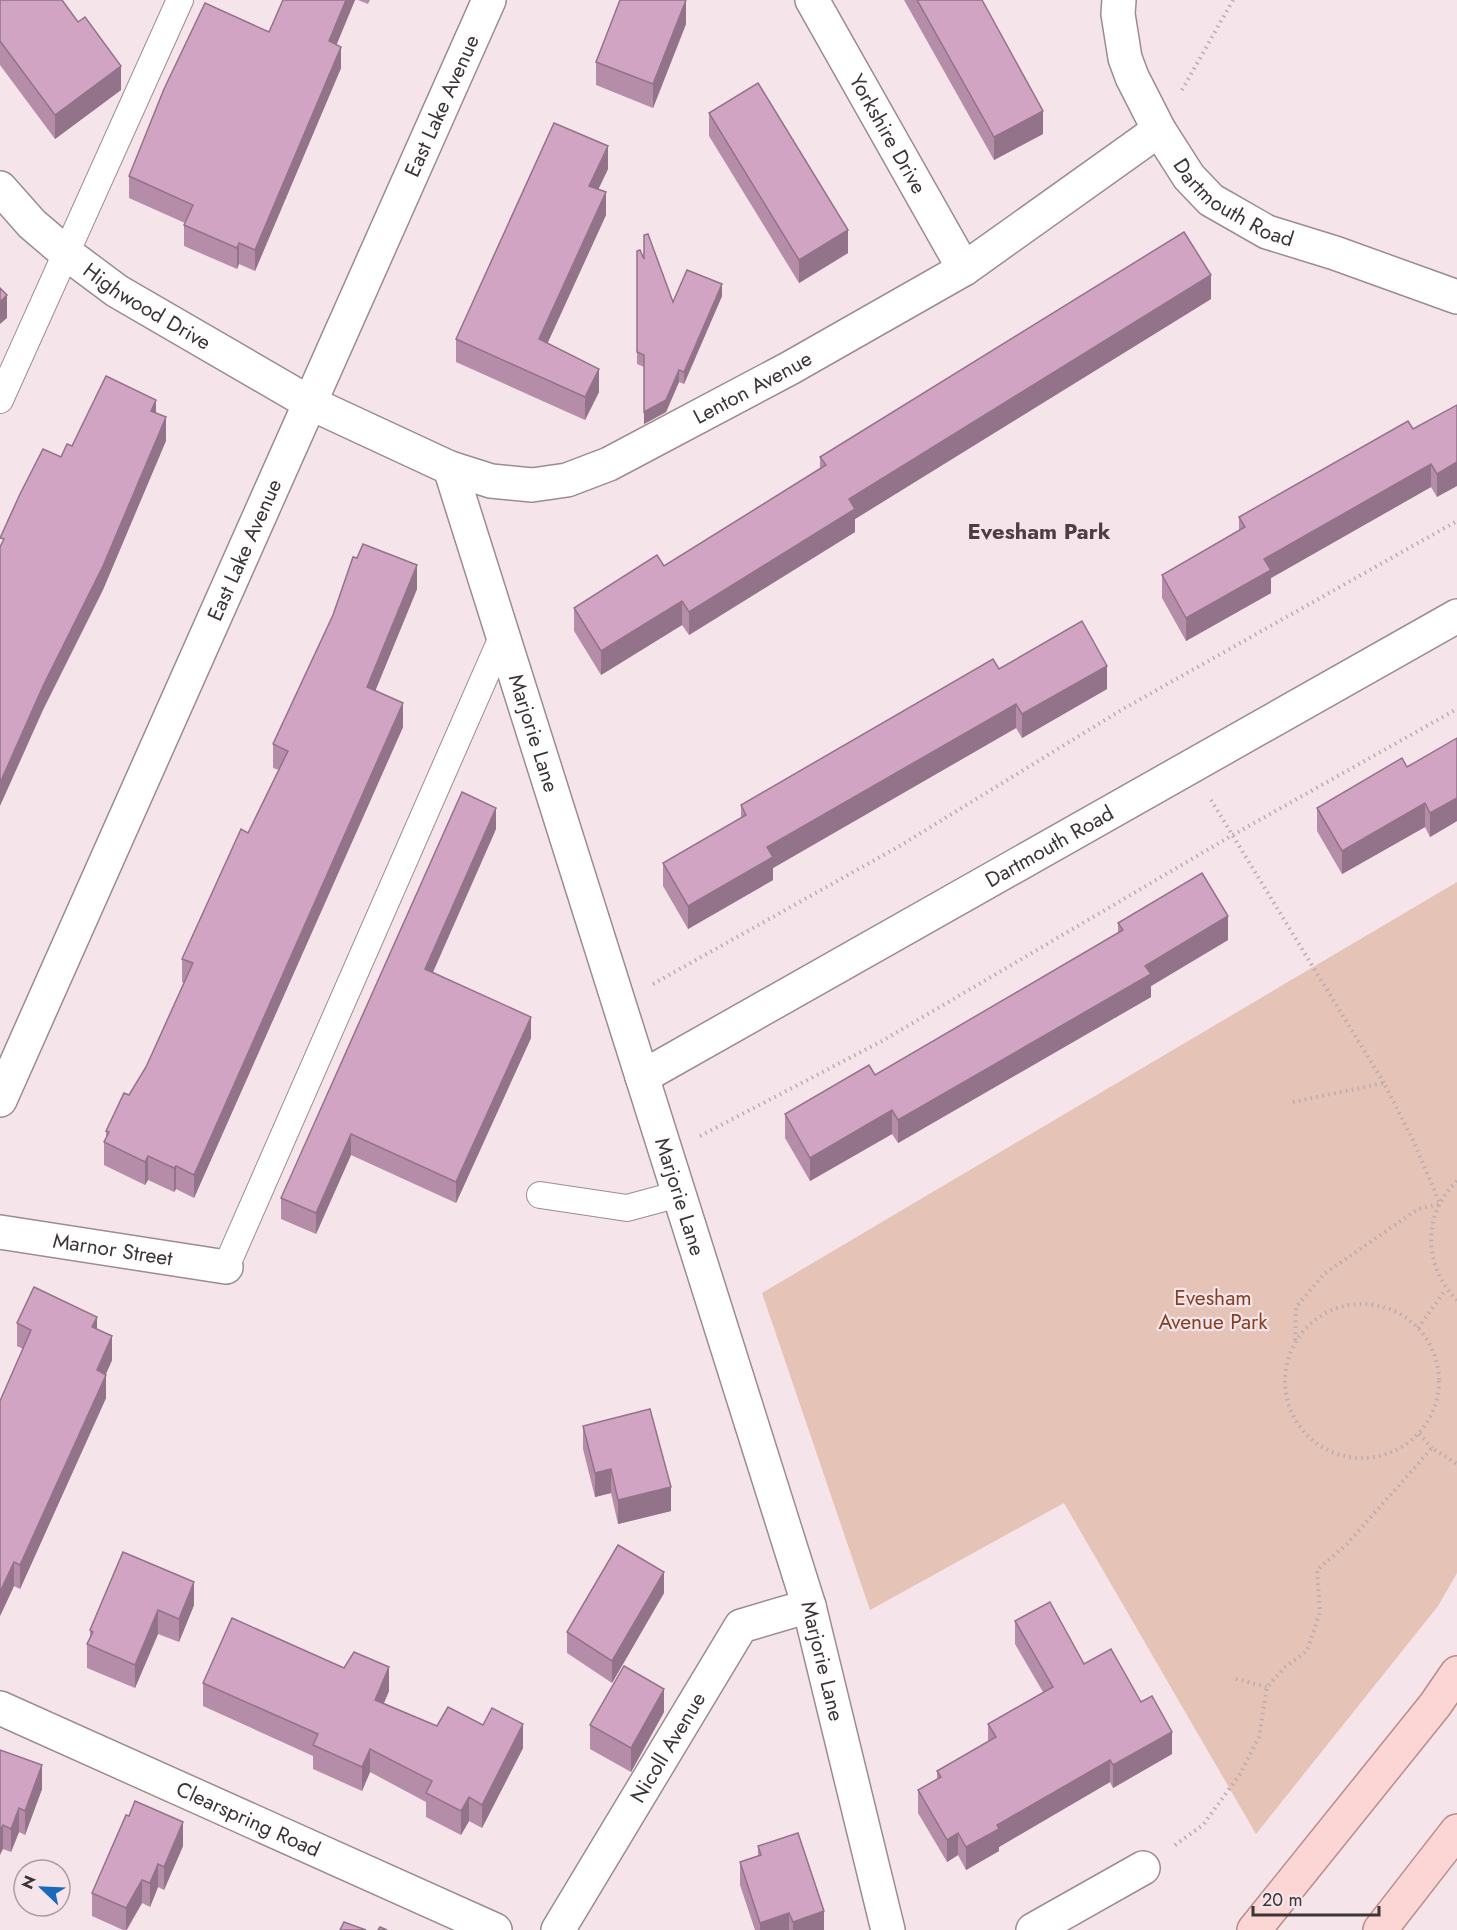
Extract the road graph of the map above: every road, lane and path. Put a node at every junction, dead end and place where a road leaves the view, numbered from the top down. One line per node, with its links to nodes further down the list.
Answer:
1 (180, 0): 8 (lane)
2 (489, 0): 12 (street, East Lake Avenue)
3 (812, 0): 9 (street, Yorkshire Drive)
4 (1119, 0): 6 (street, Dartmouth Road)
5 (1233, 0): 6 (path)
6 (1159, 130): 9 (street, Lenton Avenue); 10 (street, Dartmouth Road)
7 (0, 188): 8 (street, Highwood Drive)
8 (66, 253): 11 (lane); 12 (street, Highwood Drive)
9 (964, 269): 13 (street, Lenton Avenue)
10 (1457, 297)
11 (0, 400)
12 (310, 403): 13 (street, Lenton Avenue); 22 (street, East Lake Avenue)
13 (450, 468): 16 (street, Marjorie Lane)
14 (1457, 521): 19 (path)
15 (1457, 616): 20 (street, Dartmouth Road)
16 (503, 635): 19 (street, Marjorie Lane); 30 (lane)
17 (1457, 709): 18 (path)
18 (1231, 836): 21 (path); 24 (path)
19 (619, 1004): 20 (street, Marjorie Lane)
20 (642, 1077): 24 (street, Marjorie Lane)
21 (1384, 1083): 23 (path); 28 (path)
22 (0, 1100)
23 (1293, 1101)
24 (666, 1154): 26 (street, Marjorie Lane)
25 (1457, 1181): 28 (path)
26 (679, 1194): 27 (lane); 38 (street, Marjorie Lane)
27 (540, 1195)
28 (1440, 1204): 31 (path); 34 (path)
29 (0, 1232): 30 (street, Marnor Street)
30 (226, 1267)
31 (1446, 1289): 32 (path); 33 (path)
32 (1457, 1300)
33 (1418, 1328): 34 (path); 35 (path)
34 (1295, 1345): 35 (path)
35 (1419, 1434): 36 (path)
36 (1432, 1448): 37 (path); 41 (path)
37 (1457, 1464)
38 (809, 1606): 46 (street, Nicoll Avenue); 47 (street, Marjorie Lane)
39 (1457, 1673): 49 (main road)
40 (1236, 1679): 41 (path)
41 (1267, 1687): 44 (path)
42 (0, 1708): 45 (street, Clearspring Road)
43 (1457, 1831): 50 (main road)
44 (1143, 1868): 48 (street)
45 (495, 1930)
46 (558, 1930)
47 (888, 1930)
48 (1033, 1930)
49 (1254, 1930)
50 (1380, 1930)

